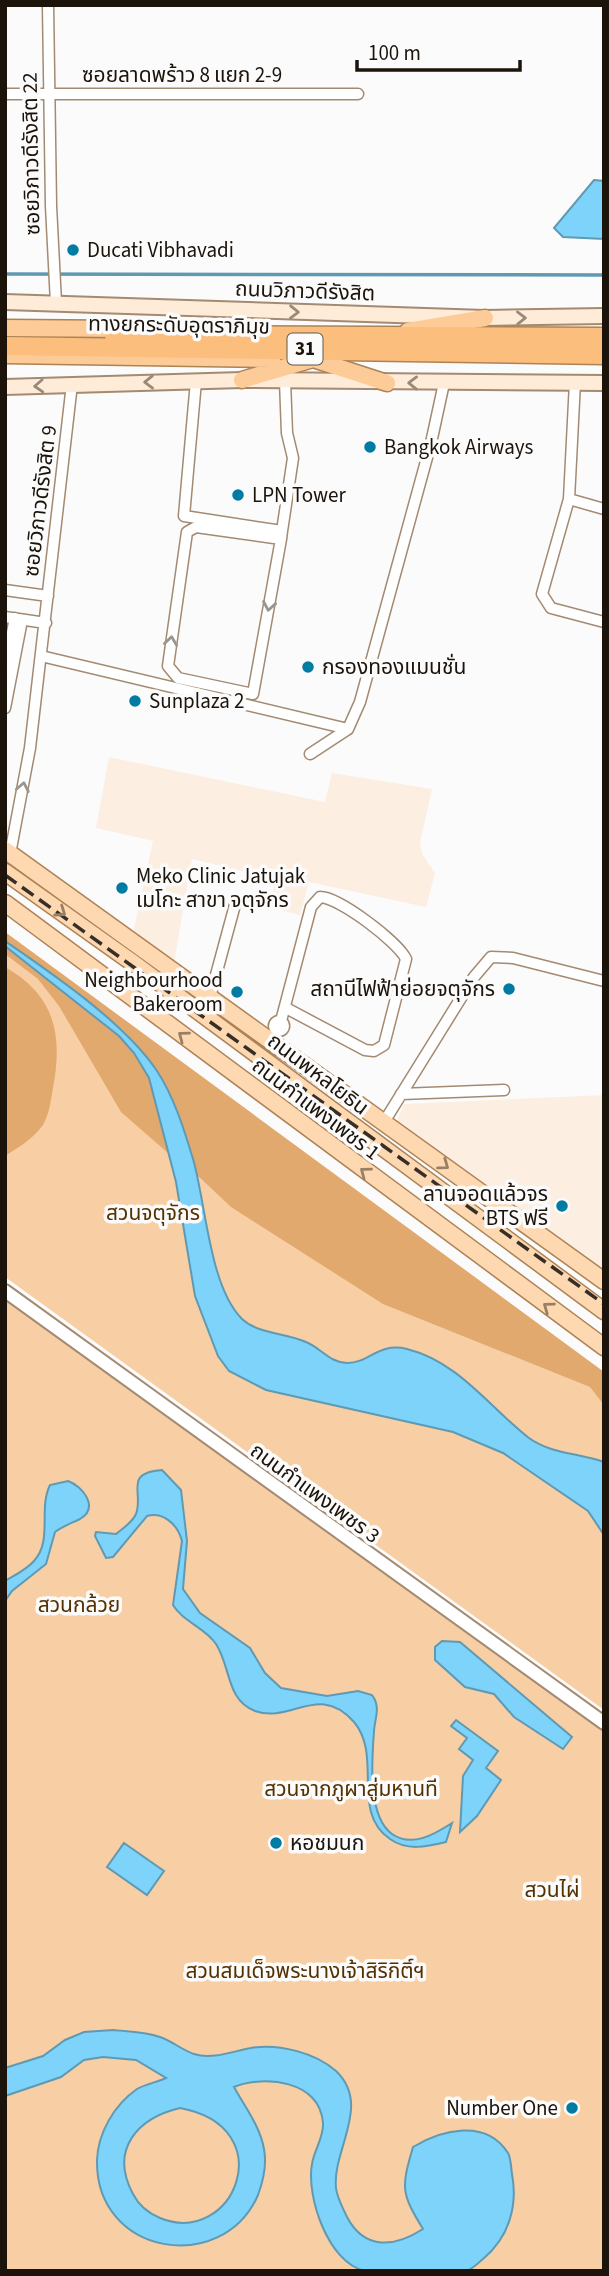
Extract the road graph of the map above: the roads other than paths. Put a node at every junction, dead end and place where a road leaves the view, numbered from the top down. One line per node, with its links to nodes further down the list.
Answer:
1 (48, 5): 2 (street, ซอยวิภาวดีรังสิต 22)
2 (49, 93): 3 (street, ซอยลาดพร้าว 8 แยก 2-9); 4 (street, ซอยลาดพร้าว 8 แยก 2-9); 6 (street, ซอยวิภาวดีรังสิต 22)
3 (5, 94)
4 (358, 94)
5 (5, 302): 6 (main road, ถนนวิภาวดีรังสิต / 31)
6 (56, 303): 8 (main road, ถนนวิภาวดีรังสิต / 31, one-way to 8)
7 (604, 316): 8 (main road, ถนนวิภาวดีรังสิต / 31, one-way to 7)
8 (485, 318): 12 (highway)
9 (5, 320): 11 (highway)
10 (5, 328): 11 (highway, ถนนวิภาวดีรังสิต / 31)
11 (58, 328): 12 (highway, ถนนวิภาวดีรังสิต / 31)
12 (406, 332): 14 (highway, ถนนวิภาวดีรังสิต / 31)
13 (5, 334): 14 (highway, ทางยกระดับอุตราภิมุข / 31)
14 (604, 336)
15 (5, 346): 18 (highway, ทางยกระดับอุตราภิมุข / 31)
16 (5, 355): 17 (highway, 31)
17 (63, 355): 19 (highway, 31); 21 (highway)
18 (604, 355)
19 (313, 359): 20 (highway, 31); 22 (highway); 25 (highway)
20 (604, 362)
21 (5, 366)
22 (242, 380): 23 (main road, 31); 24 (main road, 31)
23 (196, 381): 28 (main road, 31, one-way to 28); 33 (street)
24 (285, 381): 25 (main road, 31); 33 (street)
25 (387, 383): 26 (main road, 31, one-way to 25)
26 (444, 383): 30 (main road, 31); 42 (street)
27 (604, 383): 30 (main road, 31)
28 (72, 384): 29 (main road, 31, one-way to 29); 35 (street, ซอยวิภาวดีรังสิต 9)
29 (5, 387)
30 (574, 387): 31 (street)
31 (569, 499): 32 (street); 37 (street)
32 (604, 509)
33 (281, 535): 33 (street, one-way to 33)
34 (5, 590): 35 (street)
35 (48, 596): 38 (street, ซอยวิภาวดีรังสิต 9)
36 (14, 618): 38 (street); 40 (street); 41 (street)
37 (604, 621)
38 (46, 623): 39 (street, ซอยวิภาวดีรังสิต 9)
39 (41, 656): 42 (street); 44 (street, ซอยวิภาวดีรังสิต 9, one-way to 39)
40 (5, 666)
41 (5, 708)
42 (348, 729): 43 (street)
43 (310, 754)
44 (8, 852): 49 (main road, ถนนพหลโยธิน)
45 (5, 872): 48 (main road, ถนนพหลโยธิน, one-way to 48)
46 (236, 901): 51 (street)
47 (5, 903): 60 (main road, ถนนกำแพงเพชร 1, one-way to 47)
48 (87, 930): 49 (main road); 59 (main road, ถนนพหลโยธิน)
49 (133, 942): 51 (main road, ถนนพหลโยธิน)
50 (604, 981): 55 (street)
51 (210, 997): 53 (main road, ถนนพหลโยธิน)
52 (286, 1008): 52 (street); 53 (street)
53 (276, 1031): 56 (main road, ถนนพหลโยธิน)
54 (504, 1090): 55 (street)
55 (401, 1094): 56 (street)
56 (384, 1122): 57 (main road, ถนนพหลโยธิน, one-way to 57)
57 (604, 1281)
58 (5, 1291): 61 (street, ถนนกำแพงเพชร 3)
59 (604, 1311)
60 (604, 1347)
61 (604, 1723)

